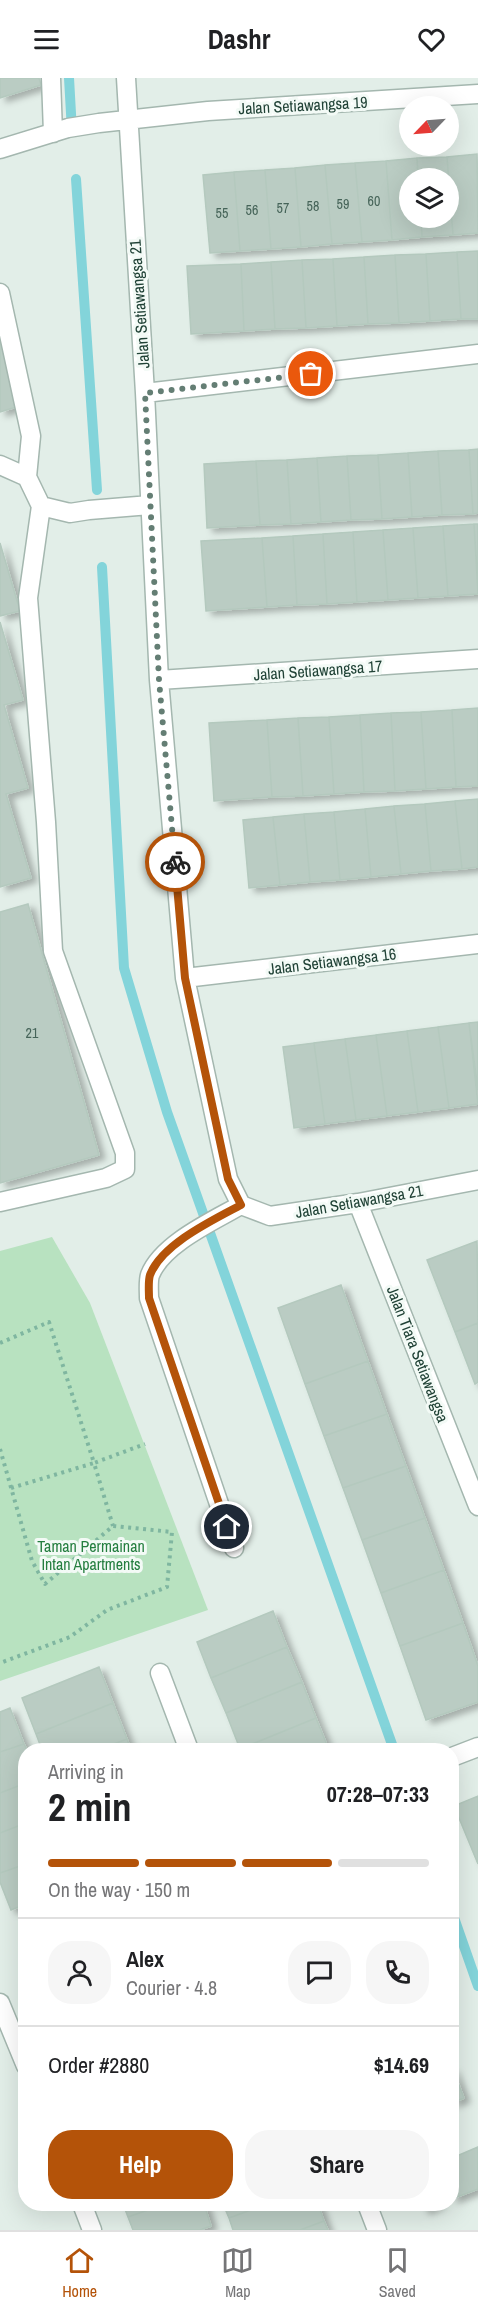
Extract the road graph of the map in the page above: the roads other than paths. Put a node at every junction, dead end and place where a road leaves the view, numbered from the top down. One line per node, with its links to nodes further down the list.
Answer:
1 (51, 78): 5 (street)
2 (126, 78): 4 (street, Jalan Setiawangsa 21)
3 (478, 94): 4 (street, Jalan Setiawangsa 19)
4 (129, 120): 5 (street, Jalan Setiawangsa 19); 9 (street, Jalan Setiawangsa 21)
5 (61, 131): 6 (street, Jalan Setiawangsa 19)
6 (0, 149)
7 (0, 293): 11 (street)
8 (478, 354): 9 (street)
9 (145, 393): 12 (street, Jalan Setiawangsa 21)
10 (0, 465): 11 (street)
11 (27, 477): 13 (street)
12 (150, 505): 13 (street); 15 (street, Jalan Setiawangsa 21)
13 (41, 506): 19 (street)
14 (478, 659): 15 (street, Jalan Setiawangsa 17)
15 (159, 680): 17 (street, Jalan Setiawangsa 21)
16 (478, 944): 17 (street, Jalan Setiawangsa 16)
17 (185, 978): 21 (street, Jalan Setiawangsa 21)
18 (478, 1180): 20 (street, Jalan Setiawangsa 21)
19 (0, 1202)
20 (358, 1203): 21 (street, Jalan Setiawangsa 21); 22 (street, Jalan Tiara Setiawangsa)
21 (241, 1205): 23 (street)
22 (478, 1506)
23 (234, 1548)
24 (160, 1673): 25 (street)
25 (186, 1743)
26 (478, 1747): 27 (street)
27 (459, 1754)
28 (0, 2003): 29 (street)
29 (18, 2047)
30 (84, 2211): 32 (street)
31 (370, 2211): 33 (street)
32 (92, 2230)
33 (377, 2230)

